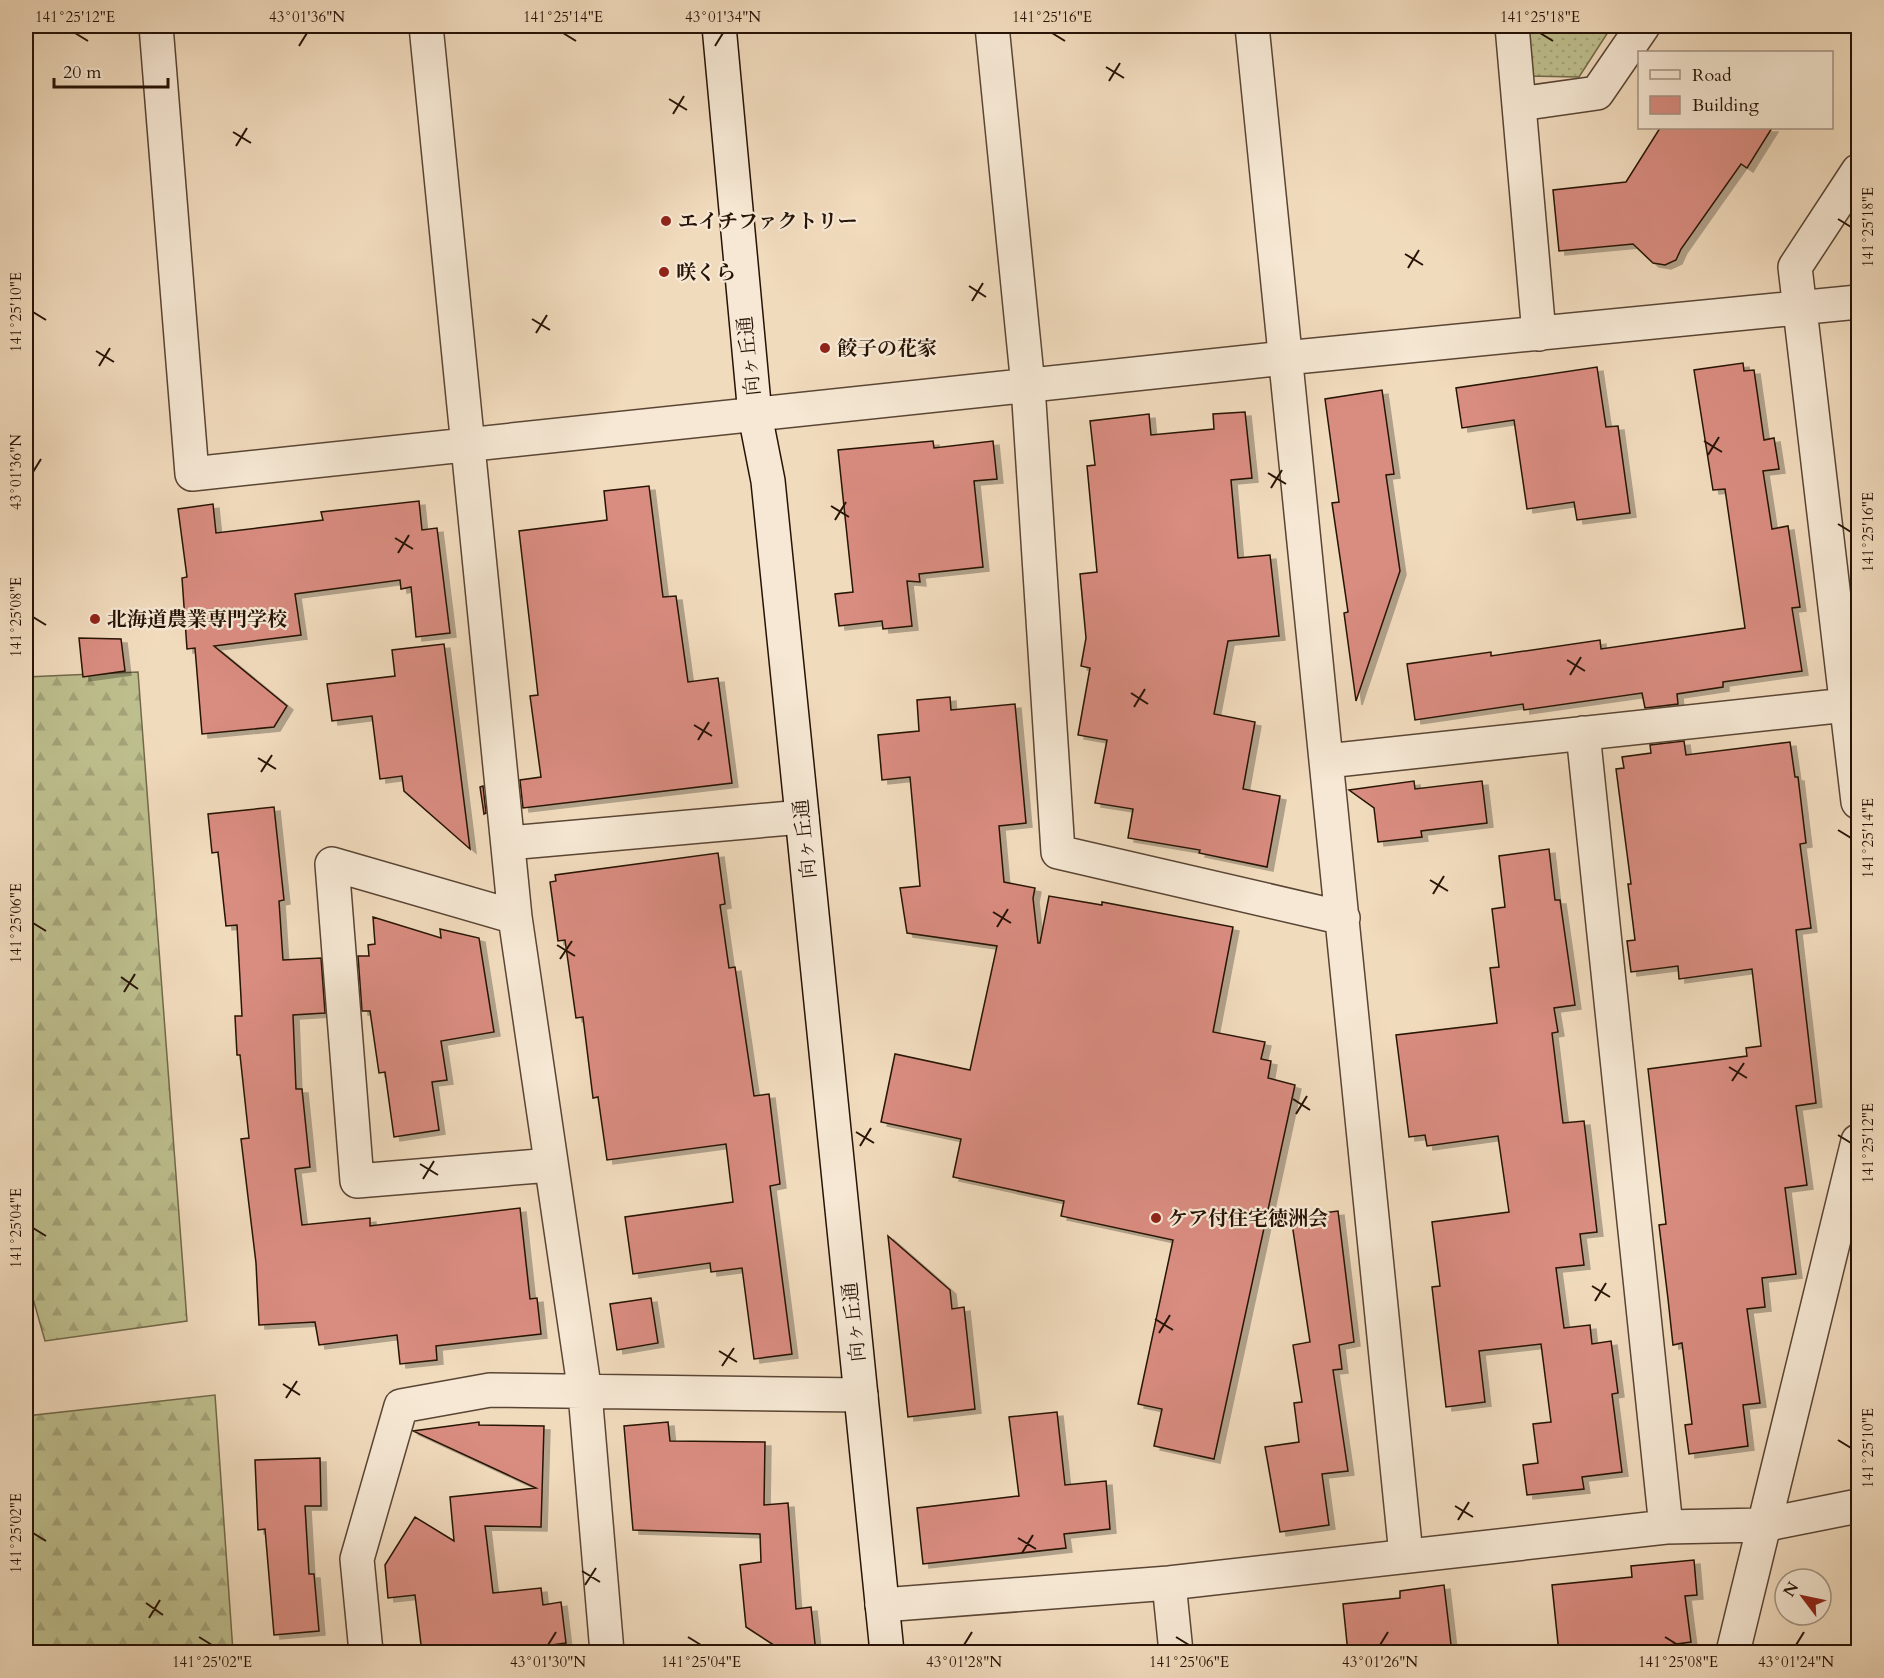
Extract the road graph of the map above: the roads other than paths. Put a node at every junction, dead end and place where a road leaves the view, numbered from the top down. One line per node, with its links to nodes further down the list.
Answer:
1 (156, 26): 16 (street)
2 (426, 26): 16 (street)
3 (719, 26): 15 (street, 向ヶ丘通)
4 (992, 26): 14 (street)
5 (1252, 26): 13 (street)
6 (1512, 26): 8 (street)
7 (1643, 26): 8 (street)
8 (1519, 104): 12 (street)
9 (1858, 171): 11 (street)
10 (1858, 302): 11 (street)
11 (1799, 308): 12 (street); 17 (street)
12 (1539, 334): 13 (street)
13 (1285, 358): 14 (street); 19 (street)
14 (1028, 386): 15 (street); 24 (street)
15 (755, 415): 16 (street); 21 (street, 向ヶ丘通)
16 (468, 443): 22 (street)
17 (1846, 705): 18 (street); 20 (street)
18 (1583, 733): 19 (street); 31 (street)
19 (1327, 761): 24 (street)
20 (1858, 801)
21 (802, 817): 22 (street); 28 (street, 向ヶ丘通)
22 (508, 843): 23 (street)
23 (515, 917): 26 (street); 26 (street)
24 (1343, 918): 32 (street)
25 (1858, 1142): 30 (street)
26 (551, 1165): 27 (street)
27 (585, 1393): 28 (street); 35 (street); 36 (street)
28 (861, 1395): 34 (street, 向ヶ丘通)
29 (1858, 1506): 30 (street)
30 (1763, 1525): 31 (street); 39 (street)
31 (1666, 1527): 32 (street)
32 (1406, 1555): 33 (street)
33 (1169, 1583): 34 (street); 38 (street)
34 (882, 1605): 37 (street, 向ヶ丘通)
35 (366, 1653)
36 (607, 1653)
37 (887, 1653)
38 (1176, 1653)
39 (1733, 1653)

